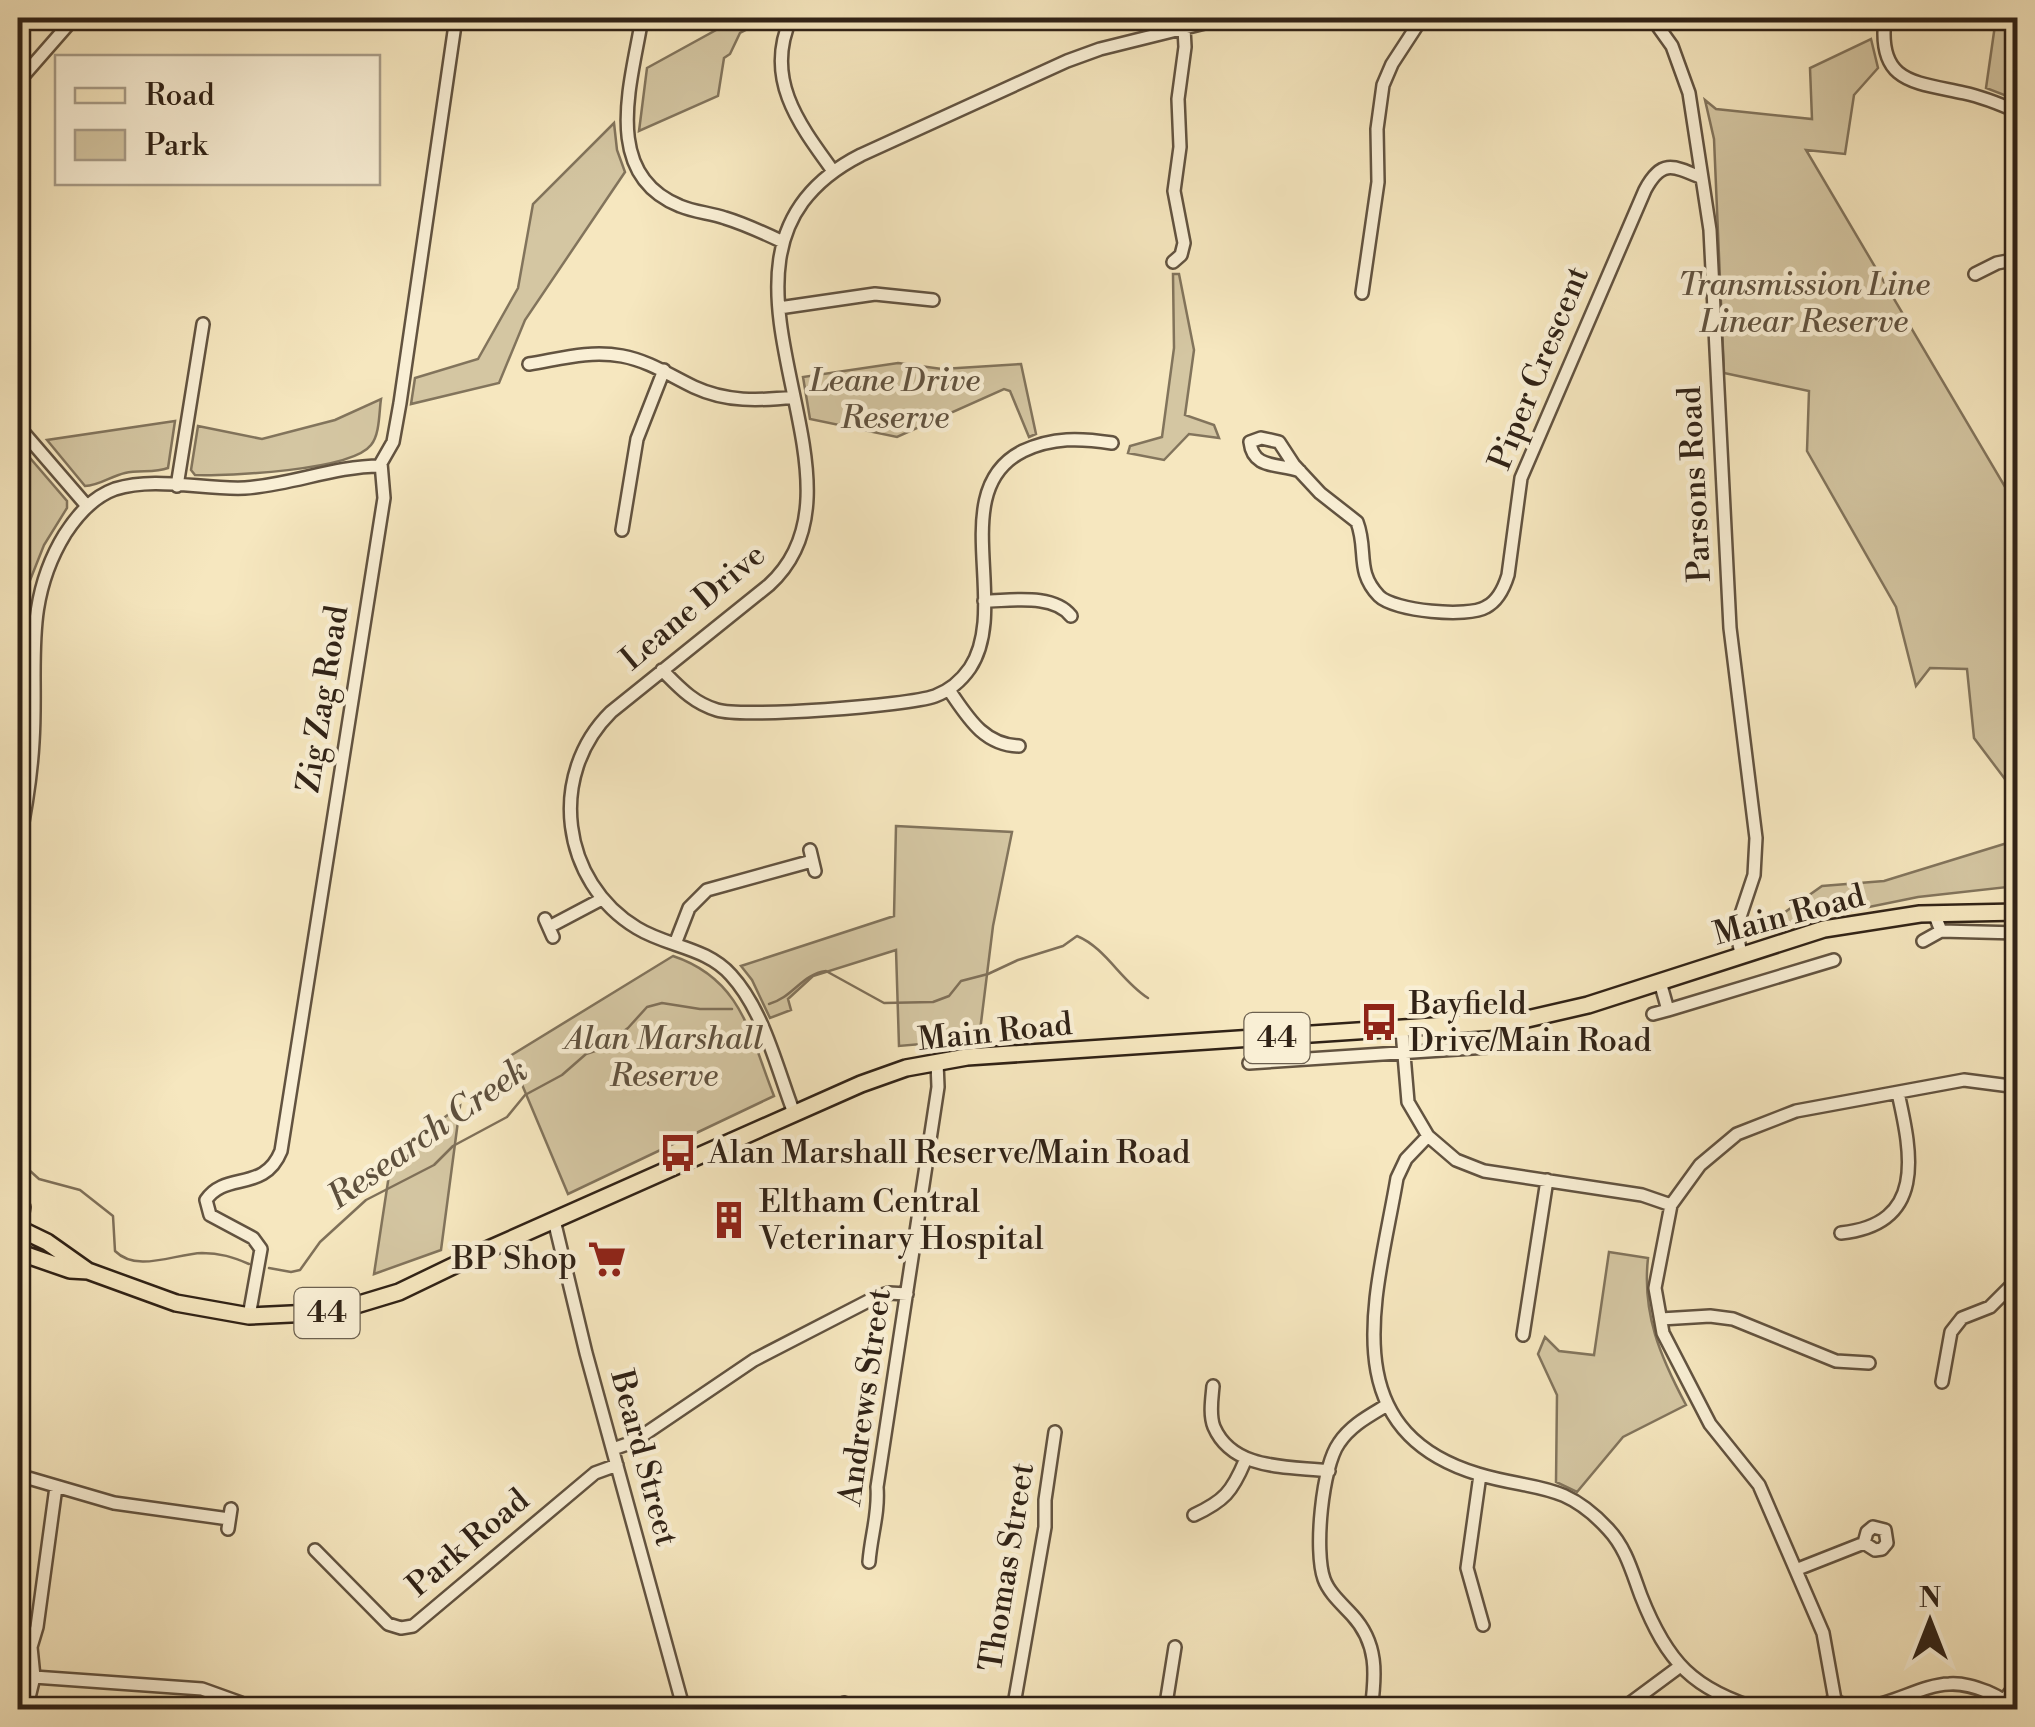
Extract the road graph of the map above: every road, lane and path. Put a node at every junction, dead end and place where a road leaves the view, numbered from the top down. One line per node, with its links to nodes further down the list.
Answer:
1 (74, 18): 10 (street)
2 (456, 18): 29 (street, Zig Zag Road)
3 (642, 18): 14 (street)
4 (791, 18): 12 (street)
5 (1225, 18): 9 (street, Leane Drive)
6 (1422, 18): 20 (street)
7 (1652, 18): 13 (street, Parsons Road)
8 (1885, 18): 11 (street)
9 (1184, 28): 12 (street, Leane Drive); 15 (street)
10 (18, 82)
11 (2018, 112)
12 (833, 171): 14 (street, Leane Drive)
13 (1700, 177): 30 (street, Piper Crescent); 49 (street, Parsons Road)
14 (783, 242): 22 (street, Leane Drive)
15 (1184, 243): 16 (street); 18 (street)
16 (1197, 248)
17 (2018, 259): 19 (street)
18 (1173, 262)
19 (1976, 274)
20 (1362, 293)
21 (933, 300): 22 (street)
22 (779, 308): 26 (street, Leane Drive)
23 (203, 324): 31 (street)
24 (528, 364): 25 (street)
25 (664, 370): 26 (street); 33 (street)
26 (794, 397): 36 (street, Leane Drive)
27 (18, 426): 32 (street)
28 (1112, 443): 34 (street)
29 (380, 466): 31 (street); 73 (street, Zig Zag Road)
30 (1300, 472)
31 (177, 486): 32 (street)
32 (86, 506): 39 (street)
33 (622, 530)
34 (984, 601): 35 (street); 37 (street)
35 (1070, 616)
36 (662, 670): 37 (street); 41 (street, Leane Drive)
37 (949, 690): 38 (street)
38 (1018, 746)
39 (18, 848)
40 (812, 860): 48 (street)
41 (602, 899): 44 (street); 48 (street, Leane Drive)
42 (1934, 912): 43 (main road, Main Road / 44); 45 (street); 49 (main road, Main Road / 44)
43 (2018, 912)
44 (549, 928)
45 (1941, 932): 46 (street); 47 (street)
46 (2018, 933)
47 (1923, 941)
48 (675, 944): 61 (street, Leane Drive)
49 (1740, 954): 51 (main road, Main Road / 44)
50 (1834, 960): 52 (street, Main Road)
51 (1660, 982): 52 (street); 54 (main road, Main Road / 44)
52 (1668, 1010): 53 (street, Main Road)
53 (1653, 1014)
54 (1402, 1030): 56 (street); 57 (main road, Main Road / 44)
55 (1534, 1044): 56 (street)
56 (1403, 1053): 58 (street); 62 (street)
57 (937, 1062): 61 (main road, Main Road / 44); 72 (street, Andrews Street)
58 (1248, 1062)
59 (2018, 1087): 60 (street)
60 (1898, 1093): 65 (street); 68 (street)
61 (794, 1113): 66 (main road, Main Road / 44)
62 (1428, 1136): 63 (street); 79 (street)
63 (1547, 1180): 65 (street); 75 (street)
64 (18, 1200): 67 (street)
65 (1671, 1205): 74 (street)
66 (554, 1220): 73 (main road, Main Road / 44); 81 (street, Beard Street)
67 (18, 1231): 70 (main road, Main Road / 44)
68 (1842, 1233)
69 (18, 1252): 70 (main road, Main Road / 44)
70 (88, 1272): 73 (main road, Main Road / 44)
71 (2018, 1279): 77 (street)
72 (907, 1294): 81 (street); 92 (street, Andrews Street)
73 (249, 1316)
74 (1661, 1319): 76 (street); 93 (street)
75 (1523, 1335)
76 (1869, 1363)
77 (1942, 1382)
78 (1213, 1386): 82 (street)
79 (1388, 1405): 84 (street); 86 (street)
80 (1055, 1432): 105 (street, Thomas Street)
81 (613, 1449): 83 (street, Beard Street)
82 (1245, 1461): 84 (street); 88 (street)
83 (617, 1466): 91 (street, Park Road); 104 (street, Beard Street)
84 (1329, 1471): 107 (street)
85 (18, 1475): 87 (street)
86 (1480, 1475): 94 (street); 97 (street)
87 (56, 1487): 89 (street); 95 (street)
88 (1194, 1515)
89 (229, 1519)
90 (1864, 1543): 93 (street)
91 (315, 1550)
92 (869, 1562)
93 (1798, 1569): 100 (street)
94 (1483, 1625)
95 (24, 1645): 98 (street)
96 (1175, 1647): 106 (street)
97 (1679, 1667): 108 (street); 109 (street)
98 (34, 1677): 101 (street); 103 (street)
99 (2018, 1682): 102 (street)
100 (1835, 1700): 102 (street); 110 (street)
101 (240, 1703)
102 (2009, 1704)
103 (26, 1710)
104 (684, 1710)
105 (1013, 1710)
106 (1165, 1710)
107 (1371, 1710)
108 (1621, 1710)
109 (1762, 1710)
110 (1815, 1710)

